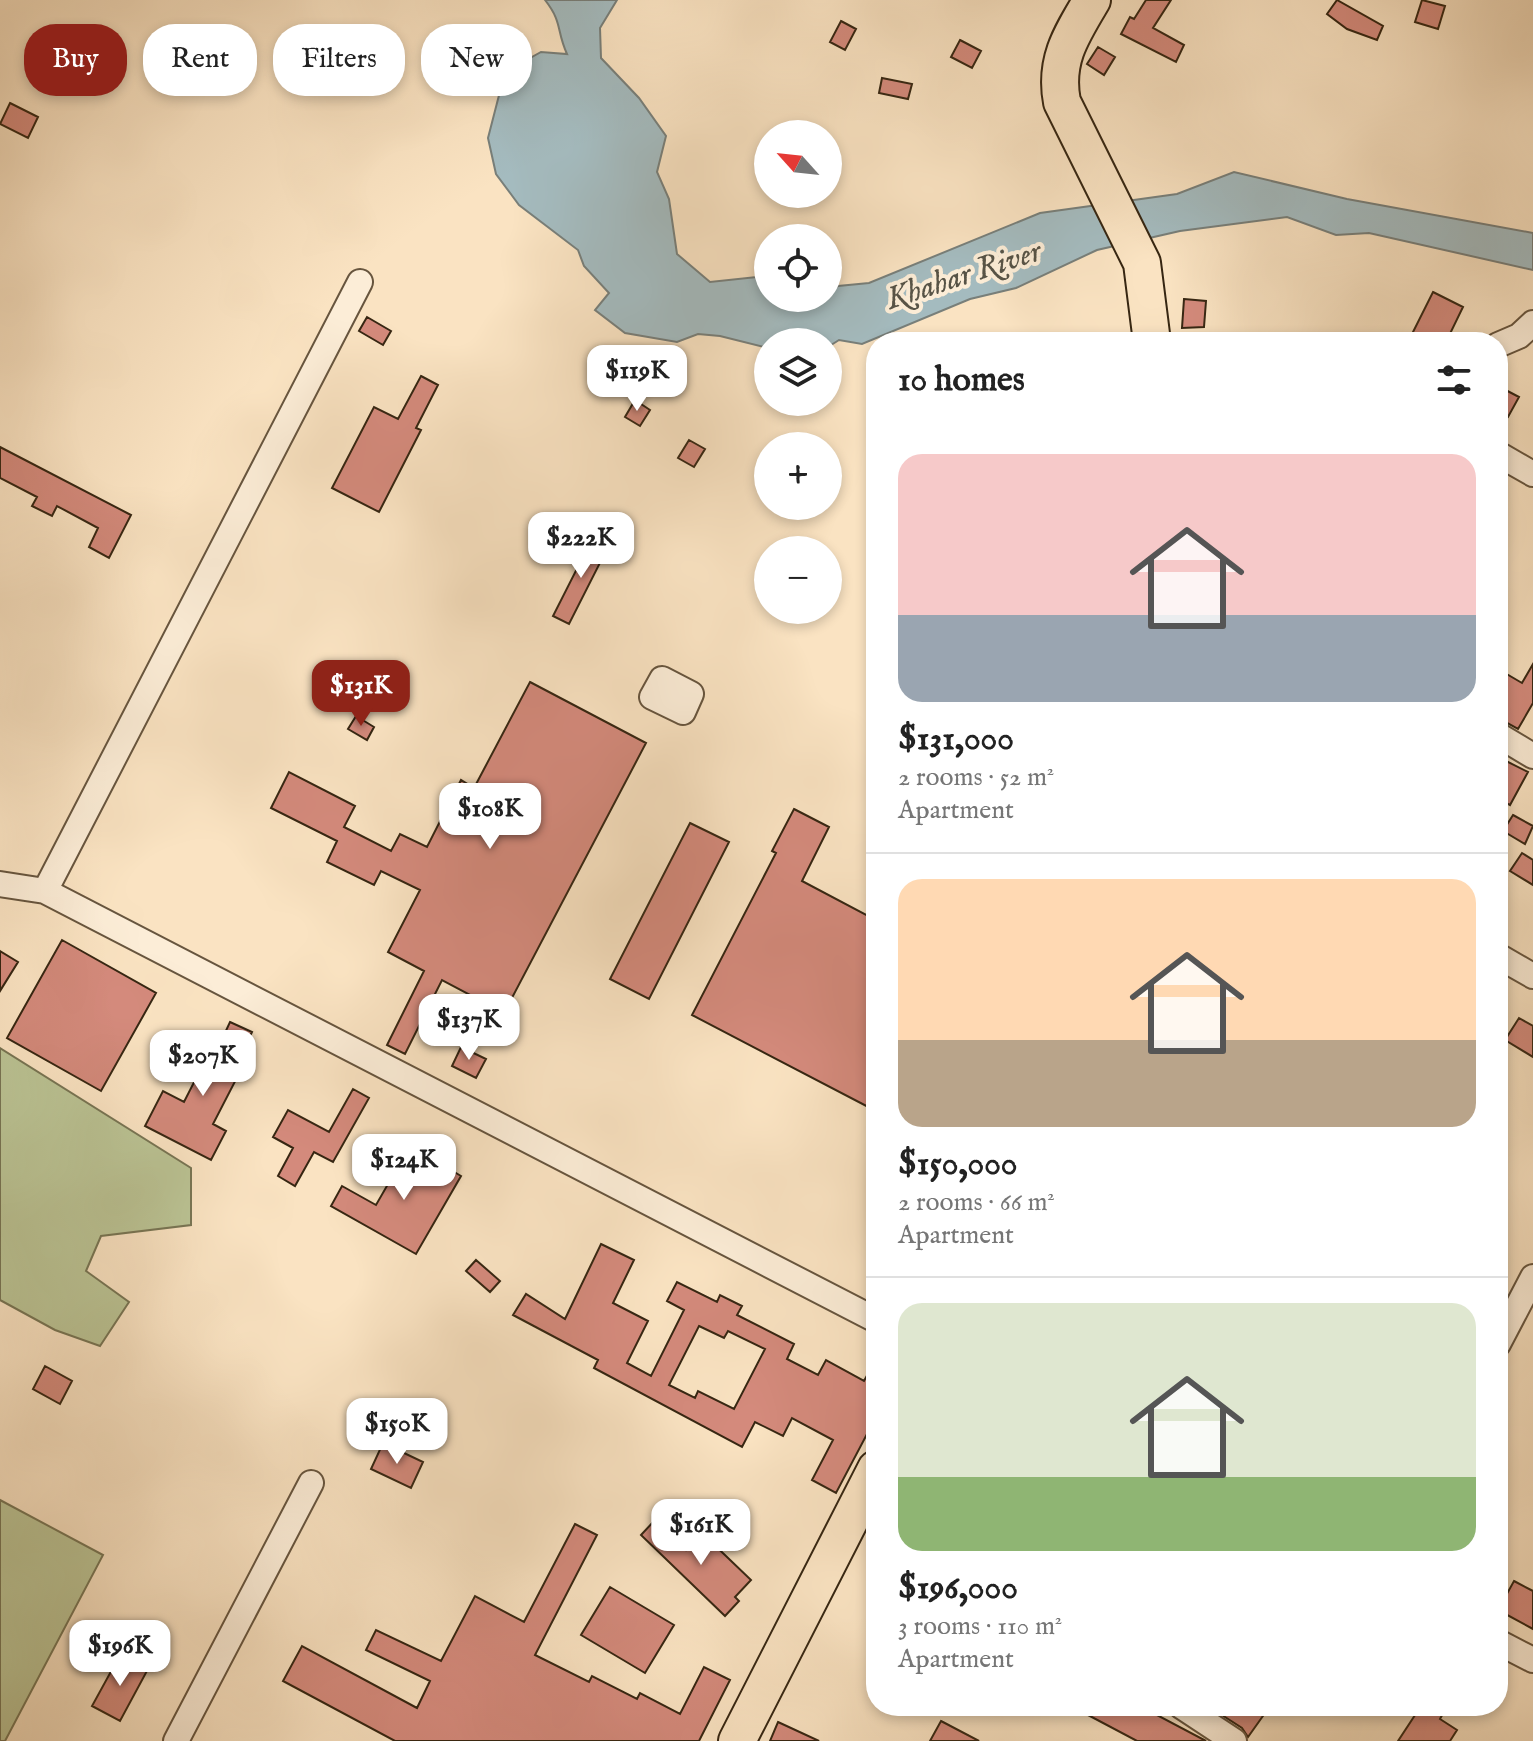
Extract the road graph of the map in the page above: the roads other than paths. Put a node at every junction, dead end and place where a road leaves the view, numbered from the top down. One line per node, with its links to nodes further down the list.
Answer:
1 (1092, 0): 3 (highway)
2 (360, 282): 9 (street)
3 (1151, 332)
4 (1508, 460): 5 (street)
5 (1533, 474)
6 (1508, 741): 7 (street)
7 (1533, 756)
8 (0, 884): 9 (street)
9 (45, 891): 13 (street)
10 (1508, 962): 11 (street)
11 (1533, 976)
12 (1533, 1277): 14 (street)
13 (866, 1315)
14 (1508, 1325)
15 (311, 1483): 20 (street)
16 (866, 1489): 21 (highway)
17 (1508, 1647): 18 (street)
18 (1533, 1660)
19 (1196, 1716): 22 (street)
20 (176, 1741)
21 (737, 1741)
22 (1234, 1741)

